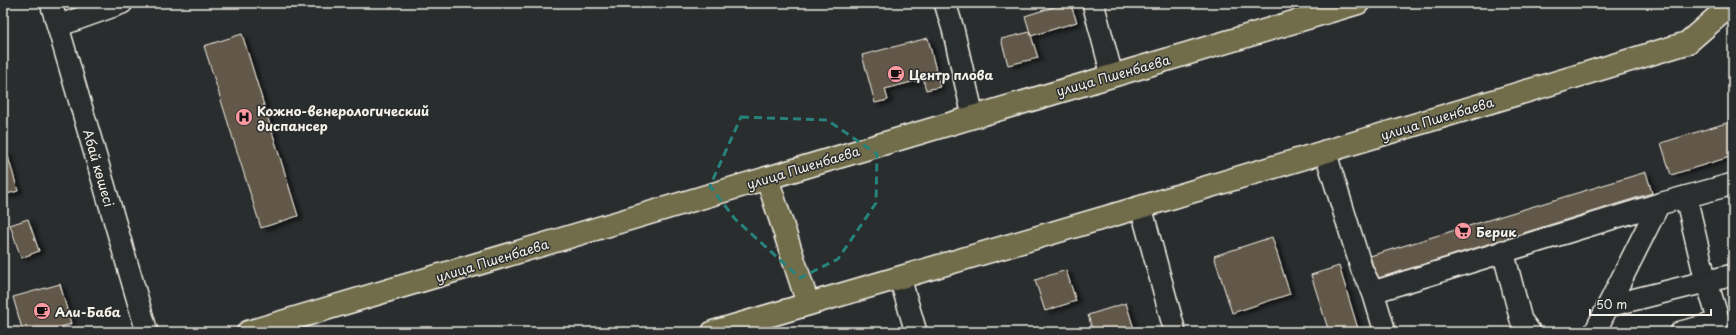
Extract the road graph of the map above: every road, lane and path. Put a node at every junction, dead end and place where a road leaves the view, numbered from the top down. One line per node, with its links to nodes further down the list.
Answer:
1 (51, 3): 8 (street, Абай көшесі)
2 (122, 3): 8 (street)
3 (945, 3): 11 (street)
4 (1093, 3): 10 (street)
5 (1358, 3): 10 (main road, улица Пшенбаева)
6 (1721, 3): 9 (main road)
7 (1733, 3): 9 (main road, улица Пшенбаева)
8 (58, 26): 26 (street, Абай көшесі)
9 (1687, 43): 12 (main road, улица Пшенбаева)
10 (1112, 75): 11 (main road, улица Пшенбаева)
11 (973, 116): 13 (main road, улица Пшенбаева)
12 (1325, 151): 17 (main road, улица Пшенбаева); 22 (street)
13 (767, 178): 23 (main road); 27 (main road, улица Пшенбаева)
14 (1733, 184): 15 (street)
15 (1686, 197): 16 (street); 21 (street)
16 (1660, 204): 18 (street); 24 (street)
17 (1141, 207): 20 (main road, улица Пшенбаева); 30 (street)
18 (1503, 251): 22 (street); 32 (street)
19 (1733, 275): 21 (street)
20 (900, 278): 23 (main road, улица Пшенбаева); 29 (street)
21 (1706, 282): 24 (street); 25 (street)
22 (1373, 292): 31 (street)
23 (808, 304): 28 (main road, улица Пшенбаева)
24 (1608, 306): 33 (street)
25 (1726, 321): 34 (street)
26 (147, 332)
27 (248, 332)
28 (713, 332)
29 (916, 332)
30 (1175, 332)
31 (1385, 332)
32 (1530, 332)
33 (1595, 332)
34 (1681, 332)

